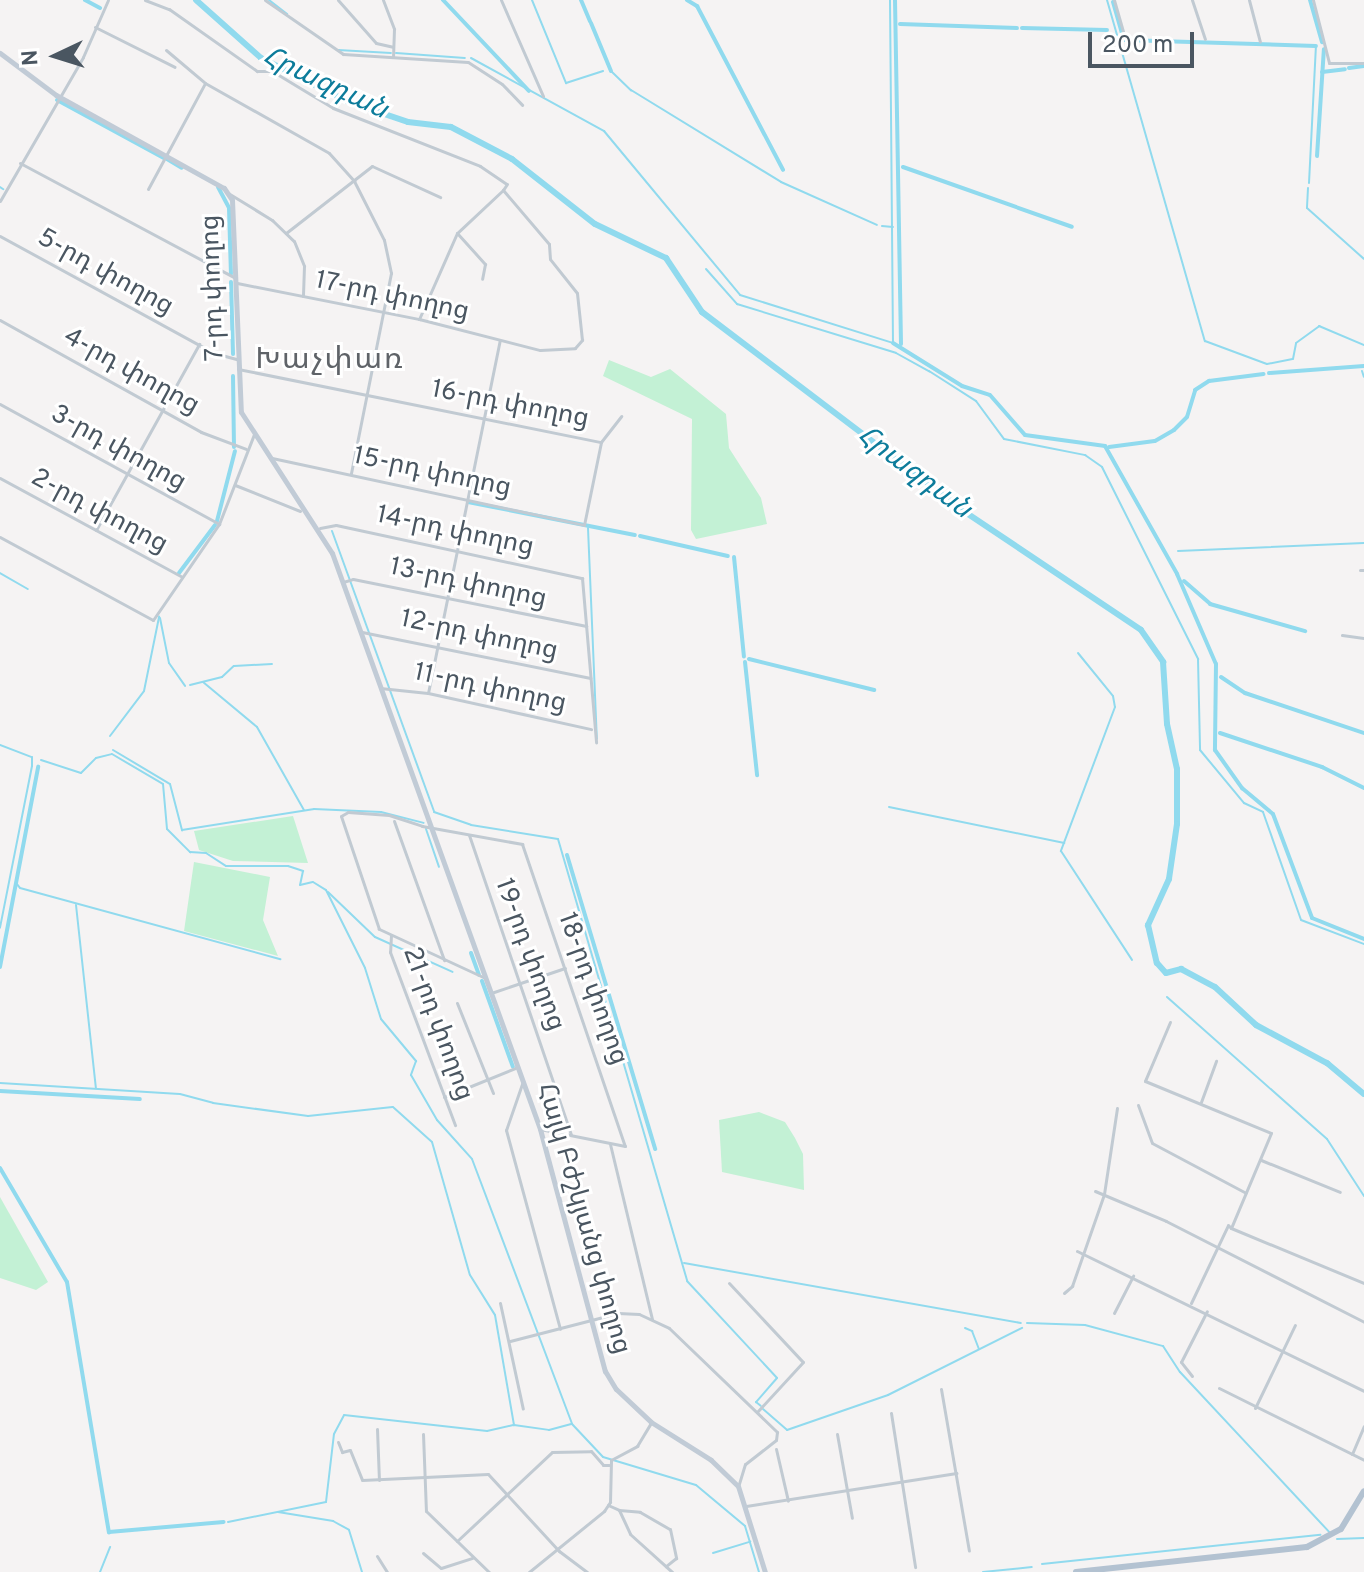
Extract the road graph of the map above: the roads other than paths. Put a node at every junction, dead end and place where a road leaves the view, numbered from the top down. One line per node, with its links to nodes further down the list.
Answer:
1 (108, 0): 11 (street)
2 (145, 0): 29 (street)
3 (265, 0): 18 (street)
4 (338, 0): 15 (street)
5 (383, 0): 15 (street)
6 (501, 0): 23 (street)
7 (1114, 0): 12 (street)
8 (1192, 0): 13 (street)
9 (1249, 0): 14 (street)
10 (1313, 0): 19 (street)
11 (95, 27): 20 (street); 22 (street)
12 (1125, 38)
13 (1205, 39)
14 (1260, 42)
15 (393, 47): 18 (street)
16 (166, 50): 21 (street)
17 (0, 53): 22 (main road, 7-րդ փողոց)
18 (393, 57): 24 (street)
19 (1364, 63)
20 (175, 67)
21 (205, 83): 25 (street); 27 (street)
22 (56, 95): 25 (main road, 7-րդ փողոց); 26 (street)
23 (543, 96)
24 (522, 105)
25 (167, 157): 28 (street); 30 (main road, 7-րդ փողոց)
26 (20, 163): 32 (street); 37 (street, 17-րդ փողոց)
27 (354, 181): 31 (street); 33 (street); 39 (street)
28 (148, 189)
29 (503, 190): 34 (street); 42 (street, 17-րդ փողոց)
30 (228, 193): 33 (street); 37 (main road, 7-րդ փողոց)
31 (440, 197)
32 (0, 201)
33 (286, 233): 38 (street)
34 (457, 233): 36 (street); 40 (street)
35 (0, 236): 43 (street, 5-րդ փողոց)
36 (482, 279)
37 (235, 280): 38 (street, 17-րդ փողոց); 44 (main road, 7-րդ փողոց)
38 (303, 296): 39 (street, 17-րդ փողոց)
39 (383, 313): 40 (street, 17-րդ փողոց); 46 (street)
40 (419, 319): 42 (street, 17-րդ փողոց)
41 (0, 320): 48 (street, 4-րդ փողոց)
42 (500, 339): 50 (street)
43 (199, 344): 44 (street, 5-րդ փողոց); 48 (street)
44 (237, 359): 45 (main road, 7-րդ փողոց)
45 (237, 368): 46 (street, 16-րդ փողոց); 51 (main road, 7-րդ փողոց)
46 (364, 394): 50 (street, 16-րդ փողոց); 56 (street)
47 (0, 404): 55 (street, 3-րդ փողոց)
48 (162, 410): 53 (street, 4-րդ փողոց); 55 (street)
49 (621, 416): 52 (street, 16-րդ փողոց)
50 (484, 418): 52 (street, 16-րդ փողոց); 59 (street)
51 (254, 432): 53 (street); 54 (main road, 7-րդ փողոց)
52 (601, 442): 59 (street, 15-րդ փողոց)
53 (246, 449): 58 (street)
54 (272, 458): 56 (street, 15-րդ փողոց); 62 (main road, 7-րդ փողոց)
55 (126, 474): 61 (street, 3-րդ փողոց); 63 (street)
56 (351, 474): 59 (street, 15-րդ փողոց)
57 (0, 478): 63 (street, 2-րդ փողոց)
58 (235, 485): 60 (street); 61 (street)
59 (466, 499): 65 (street)
60 (300, 511)
61 (219, 524): 66 (street)
62 (320, 528): 65 (street, 14-րդ փողոց); 67 (main road, 7-րդ փողոց)
63 (96, 530): 66 (street, 2-րդ փողոց)
64 (0, 537): 66 (street)
65 (457, 551): 68 (street); 69 (street, 14-րդ փողոց)
66 (182, 577)
67 (342, 582): 68 (street, 13-րդ փողոց); 70 (main road, 7-րդ փողոց)
68 (447, 597): 69 (street, 13-րդ փողոց); 73 (street)
69 (586, 626): 74 (street)
70 (361, 632): 73 (street, 12-րդ փողոց); 75 (main road, Հայկ Բժշկյանց փողոց)
71 (1342, 635): 72 (street)
72 (1364, 638)
73 (437, 645): 74 (street, 12-րդ փողոց); 76 (street)
74 (590, 678): 77 (street)
75 (382, 688): 76 (street, 11-րդ փողոց); 80 (main road, Հայկ Բժշկյանց փողոց)
76 (428, 693): 77 (street, 11-րդ փողոց)
77 (591, 729): 78 (street)
78 (596, 742)
79 (394, 819): 80 (street); 82 (street); 83 (street)
80 (430, 827): 81 (street); 85 (main road, Հայկ Բժշկյանց փողոց)
81 (469, 833): 84 (street, 18-րդ փողոց); 86 (street, 19-րդ փողոց)
82 (391, 935): 83 (street); 95 (street, 21-րդ փողոց)
83 (444, 960): 85 (street)
84 (565, 968): 86 (street); 102 (street, 18-րդ փողոց)
85 (485, 977): 87 (main road, Հայկ Բժշկյանց փողոց)
86 (520, 984): 87 (street); 101 (street, 19-րդ փողոց)
87 (491, 993): 91 (main road, Հայկ Բժշկյանց փողոց)
88 (457, 1003): 92 (street)
89 (1170, 1022): 96 (street)
90 (1216, 1061): 96 (street)
91 (518, 1067): 92 (street); 93 (main road, Հայկ Բժշկյանց փողոց)
92 (488, 1079): 94 (street); 95 (street)
93 (523, 1081): 100 (main road, Հայկ Բժշկյանց փողոց); 124 (street)
94 (493, 1093)
95 (444, 1097): 99 (street, 21-րդ փողոց)
96 (1200, 1103): 103 (street)
97 (1138, 1105): 106 (street)
98 (1117, 1108): 107 (street)
99 (455, 1125)
100 (540, 1129): 101 (street); 121 (main road, Հայկ Բժշկյանց փողոց)
101 (571, 1134): 102 (street)
102 (610, 1143): 120 (street)
103 (1261, 1160): 105 (street); 106 (street)
104 (1095, 1191): 107 (street)
105 (1340, 1192)
106 (1246, 1193): 108 (street)
107 (1104, 1194): 109 (street); 111 (street)
108 (1231, 1228): 109 (street); 114 (street)
109 (1218, 1249): 117 (street); 122 (street)
110 (1077, 1251): 111 (street)
111 (1083, 1254): 112 (street); 115 (street)
112 (1133, 1276): 117 (street); 119 (street)
113 (729, 1283): 133 (street)
114 (1364, 1283)
115 (1064, 1293)
116 (500, 1303): 125 (street)
117 (1191, 1303): 118 (street)
118 (1207, 1311): 126 (street); 127 (street)
119 (1114, 1313)
120 (652, 1319): 121 (street); 133 (street)
121 (591, 1321): 124 (street); 135 (main road, Հայկ Բժշկյանց փողոց)
122 (1364, 1322)
123 (1295, 1325): 126 (street)
124 (560, 1329): 125 (street)
125 (510, 1341): 132 (street)
126 (1283, 1350): 130 (street); 131 (street)
127 (1192, 1376)
128 (1219, 1388): 131 (street)
129 (941, 1389): 145 (street)
130 (1364, 1391)
131 (1255, 1408): 142 (street)
132 (523, 1409)
133 (756, 1412): 149 (street)
134 (891, 1413): 148 (street)
135 (651, 1422): 144 (street); 149 (main road, Հայկ Բժշկյանց փողոց)
136 (1364, 1426): 142 (street)
137 (377, 1429): 147 (street)
138 (423, 1434): 146 (street)
139 (837, 1434): 151 (street)
140 (338, 1442): 147 (street)
141 (776, 1449): 153 (street)
142 (1352, 1454): 143 (street)
143 (1364, 1460)
144 (609, 1465): 152 (street); 154 (street)
145 (956, 1473): 148 (street); 160 (street)
146 (423, 1479): 147 (street); 152 (street); 158 (street)
147 (379, 1480)
148 (901, 1481): 151 (street); 165 (street)
149 (738, 1486): 155 (main road, Հայկ Բժշկյանց փողոց)
150 (1364, 1491): 172 (main road)
151 (848, 1492): 153 (street); 157 (street)
152 (508, 1494): 158 (street); 159 (street)
153 (788, 1501): 155 (street)
154 (608, 1505): 156 (street); 159 (street)
155 (746, 1506): 171 (main road, Հայկ Բժշկյանց փողոց)
156 (619, 1510): 164 (street); 164 (street)
157 (852, 1518)
158 (457, 1541): 163 (street)
159 (556, 1546): 168 (street); 169 (street)
160 (969, 1551)
161 (423, 1553): 163 (street)
162 (377, 1556): 166 (street)
163 (472, 1558): 167 (street)
164 (666, 1566): 170 (street)
165 (915, 1567)
166 (387, 1572)
167 (489, 1572)
168 (529, 1572)
169 (587, 1572)
170 (672, 1572)
171 (765, 1572)
172 (1076, 1572)

